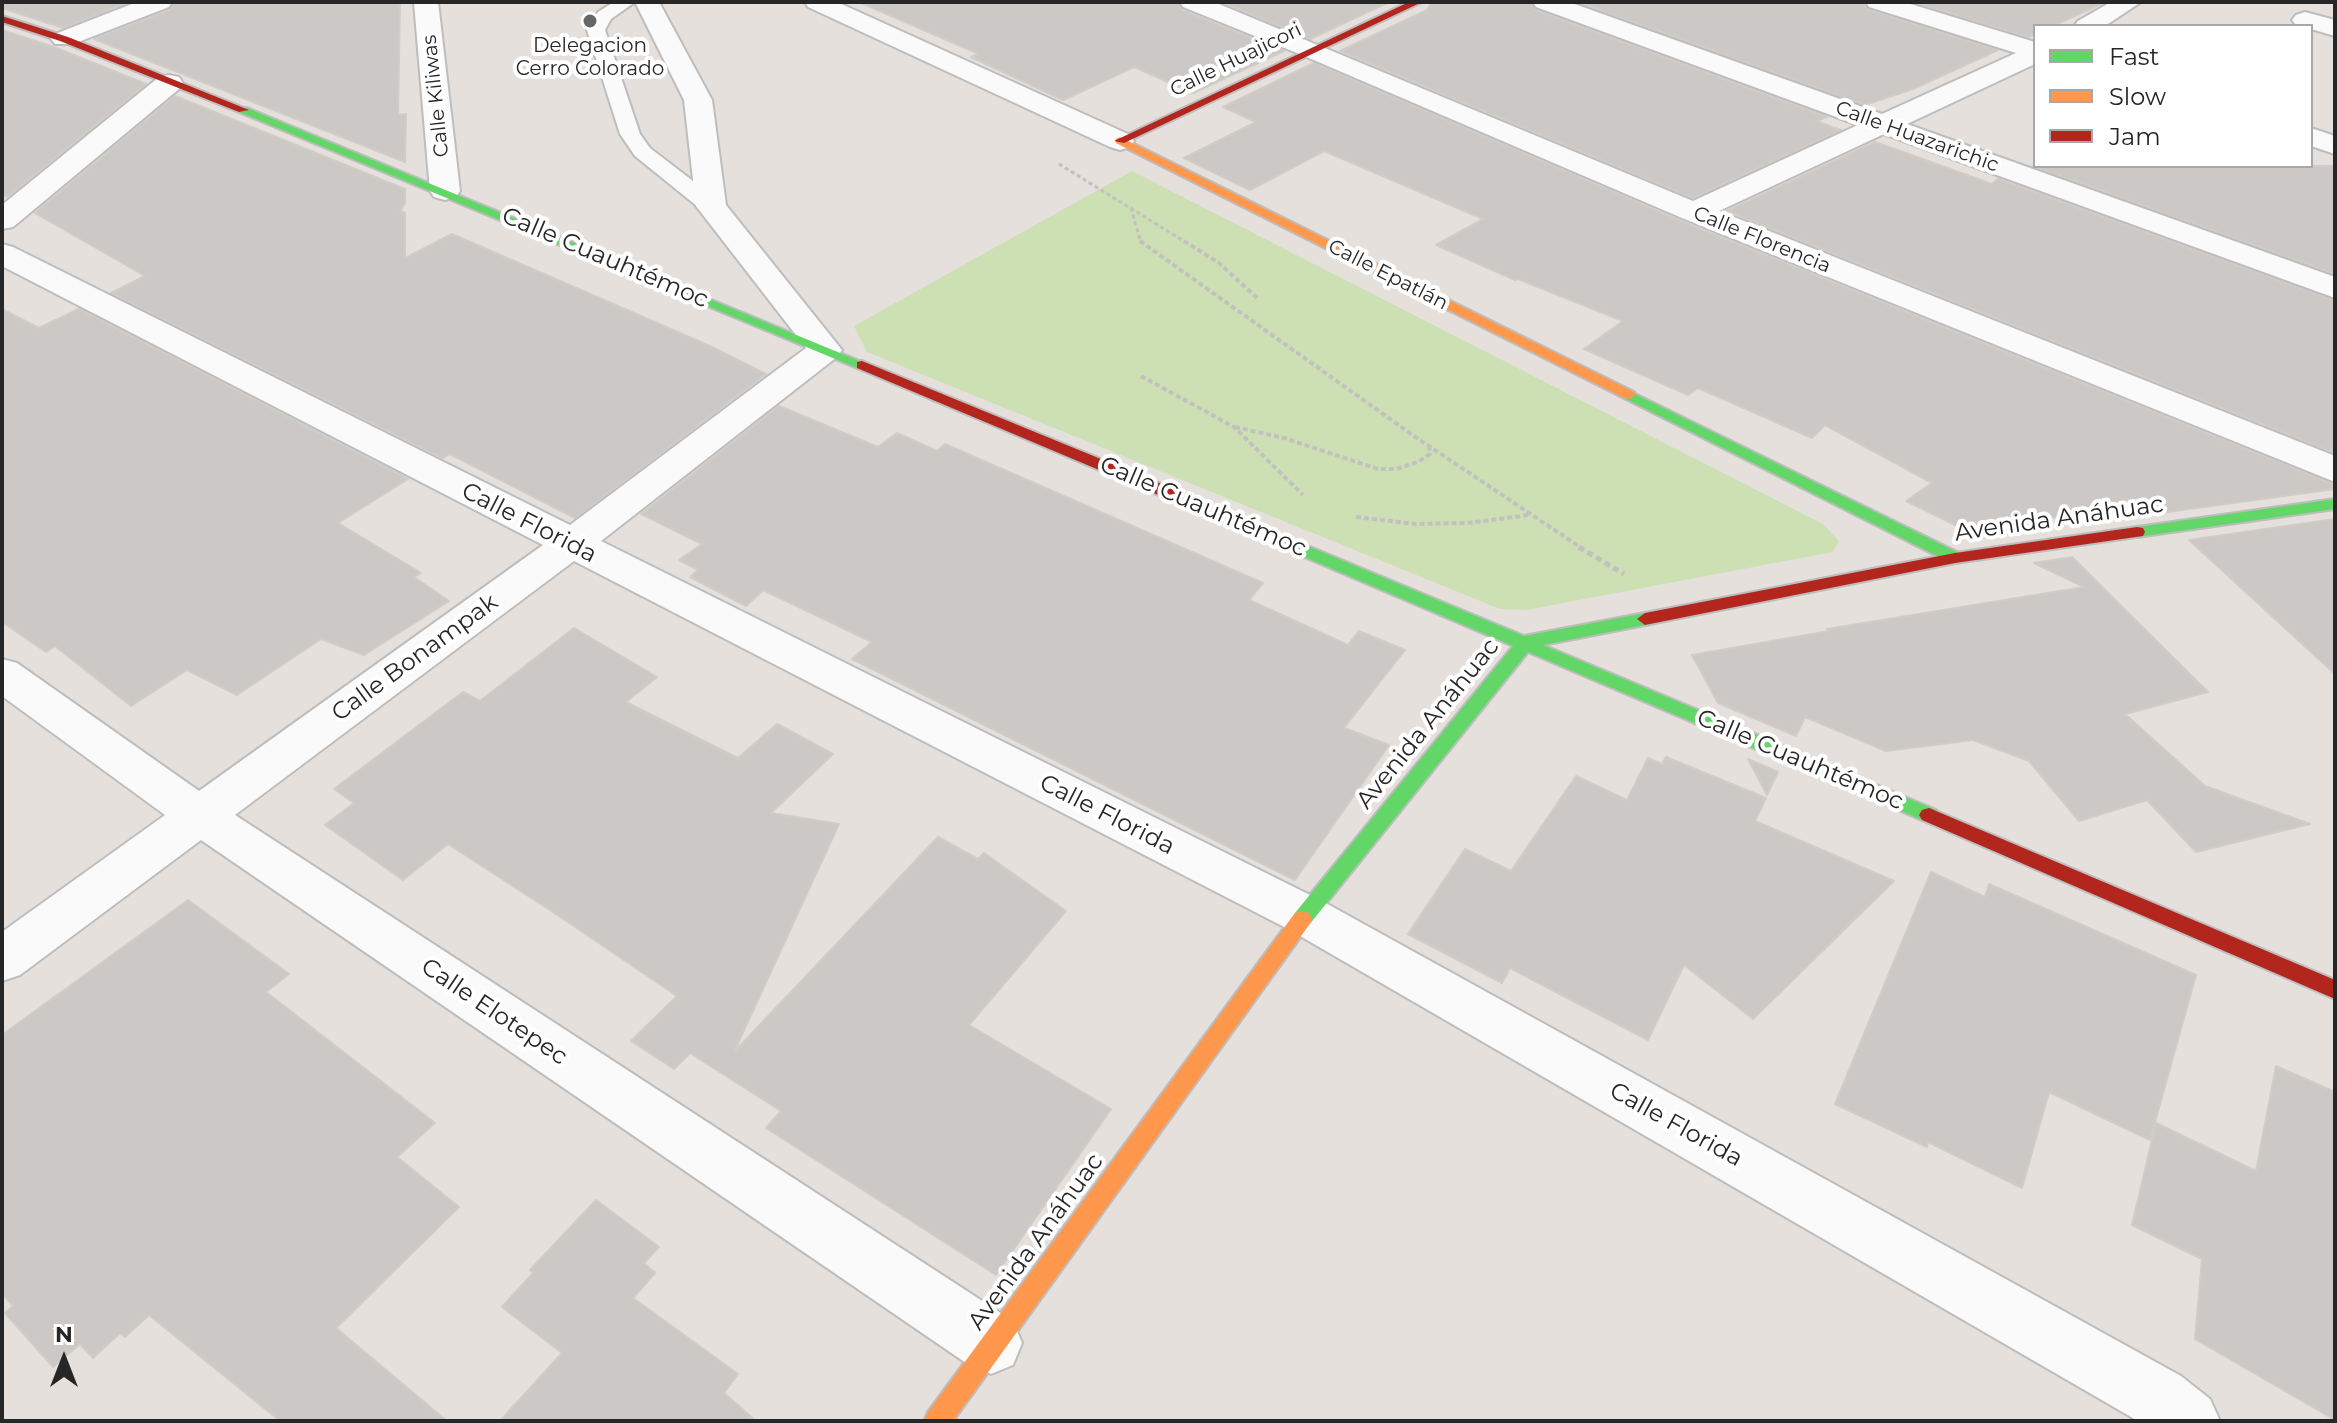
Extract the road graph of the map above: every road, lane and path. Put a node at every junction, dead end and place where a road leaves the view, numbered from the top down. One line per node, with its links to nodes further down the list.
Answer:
1 (160, 2): 15 (street)
2 (426, 2): 25 (street, Calle Kiliwas)
3 (626, 2): 26 (lane)
4 (647, 2): 26 (street)
5 (817, 2): 22 (street, Calle Epatlán)
6 (1192, 2): 16 (street, Calle Florencia)
7 (1417, 2): 16 (street, Calle Huajicori)
8 (1545, 2): 20 (street, Calle Huazarichic)
9 (1878, 2): 17 (street)
10 (2129, 2): 13 (street)
11 (2, 19): 15 (street, Calle Cuauhtémoc)
12 (2305, 20): 14 (street)
13 (2090, 24)
14 (2335, 28)
15 (64, 39): 19 (street, Calle Cuauhtémoc)
16 (1311, 49): 22 (street, Calle Huajicori); 28 (street, Calle Florencia)
17 (2033, 51)
18 (2033, 53): 20 (street)
19 (169, 83): 25 (street, Calle Cuauhtémoc); 29 (street)
20 (1884, 125): 28 (street); 31 (street, Calle Huazarichic)
21 (2313, 138): 23 (street)
22 (1120, 141): 43 (street, Calle Epatlán)
23 (2335, 145)
24 (1058, 163): 27 (path)
25 (445, 191): 33 (street, Calle Cuauhtémoc)
26 (711, 206): 33 (street)
27 (1131, 208): 32 (path); 36 (path)
28 (1693, 212): 37 (street, Calle Florencia)
29 (2, 220)
30 (2, 254): 42 (street, Calle Florida)
31 (2335, 288)
32 (1257, 298)
33 (825, 350): 42 (street, Calle Bonampak); 45 (street, Calle Cuauhtémoc)
34 (1141, 376): 35 (path)
35 (1234, 427): 36 (path); 38 (path)
36 (1429, 446): 41 (path)
37 (2335, 470)
38 (1313, 501)
39 (2335, 504): 43 (street, Avenida Anáhuac)
40 (1350, 515): 41 (path)
41 (1531, 515): 44 (path)
42 (571, 544): 47 (street, Calle Bonampak); 48 (street, Calle Florida)
43 (1955, 558): 45 (street, Avenida Anáhuac)
44 (1633, 580)
45 (1526, 642): 48 (street, Avenida Anáhuac); 50 (street, Calle Cuauhtémoc)
46 (2, 674): 47 (street, Calle Elotepec)
47 (199, 815): 49 (street, Calle Bonampak); 51 (street, Calle Elotepec)
48 (1305, 915): 51 (street, Avenida Anáhuac); 53 (street, Calle Florida)
49 (2, 960)
50 (2335, 990)
51 (991, 1343): 52 (street, Avenida Anáhuac)
52 (937, 1421)
53 (2188, 1421)

